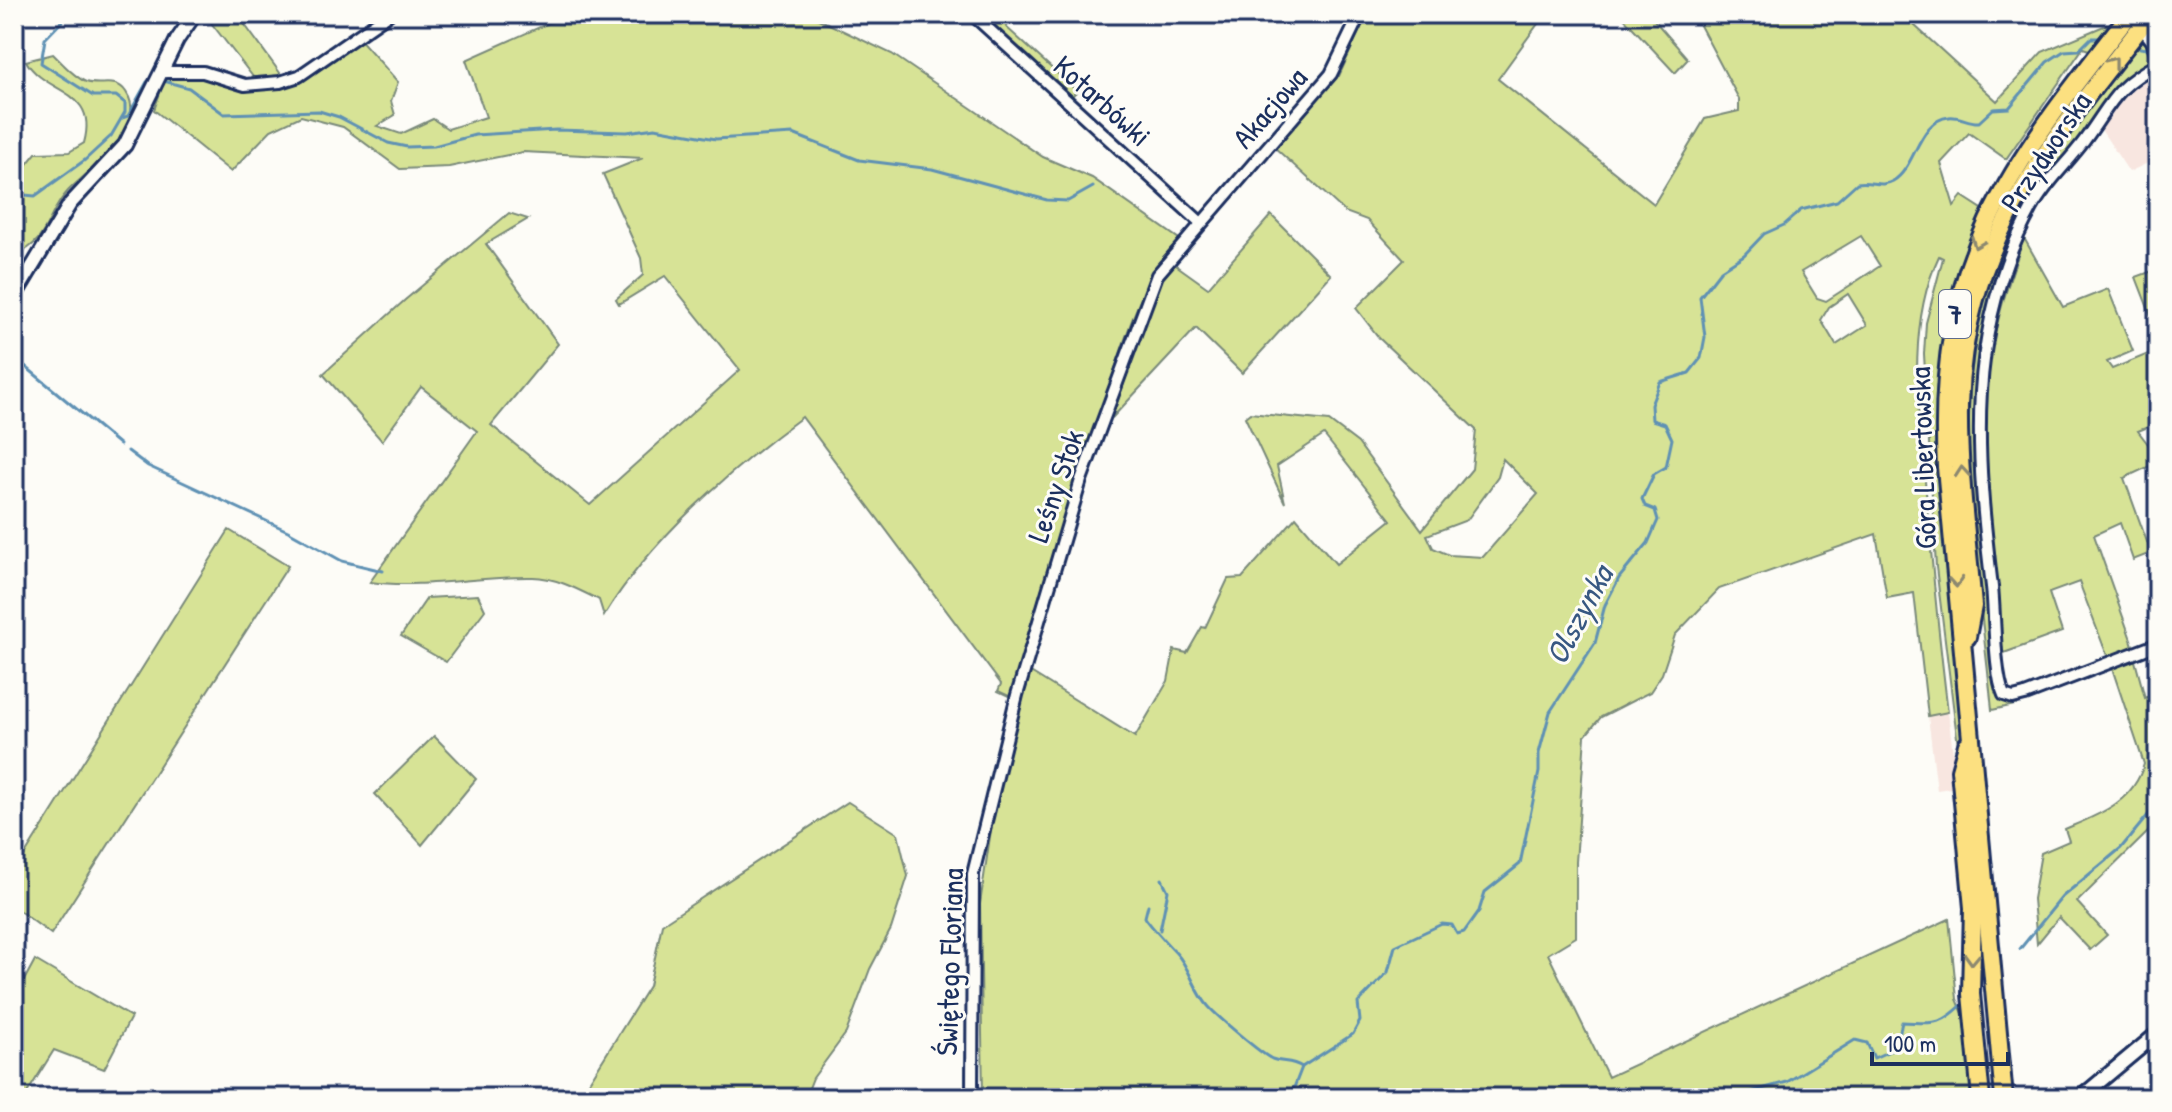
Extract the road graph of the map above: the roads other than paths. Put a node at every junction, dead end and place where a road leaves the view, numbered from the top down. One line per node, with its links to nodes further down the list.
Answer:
1 (195, 14): 8 (street)
2 (389, 14): 8 (street)
3 (972, 14): 9 (street, Kotarbówki)
4 (1360, 14): 9 (street, Akacjowa)
5 (2135, 17): 6 (street); 12 (highway, Góra Libertowska / 7)
6 (2158, 58)
7 (2158, 64): 11 (street, Przydworska)
8 (162, 72): 10 (street)
9 (1201, 223): 13 (street, Leśny Stok)
10 (14, 297)
11 (2158, 644)
12 (1970, 732): 16 (highway, 7, one-way to 16); 17 (highway, Góra Libertowska / 7)
13 (995, 782): 15 (street, Świętego Floriana)
14 (2158, 1033): 18 (street)
15 (972, 1098)
16 (1981, 1098)
17 (2004, 1098)
18 (2080, 1098)

